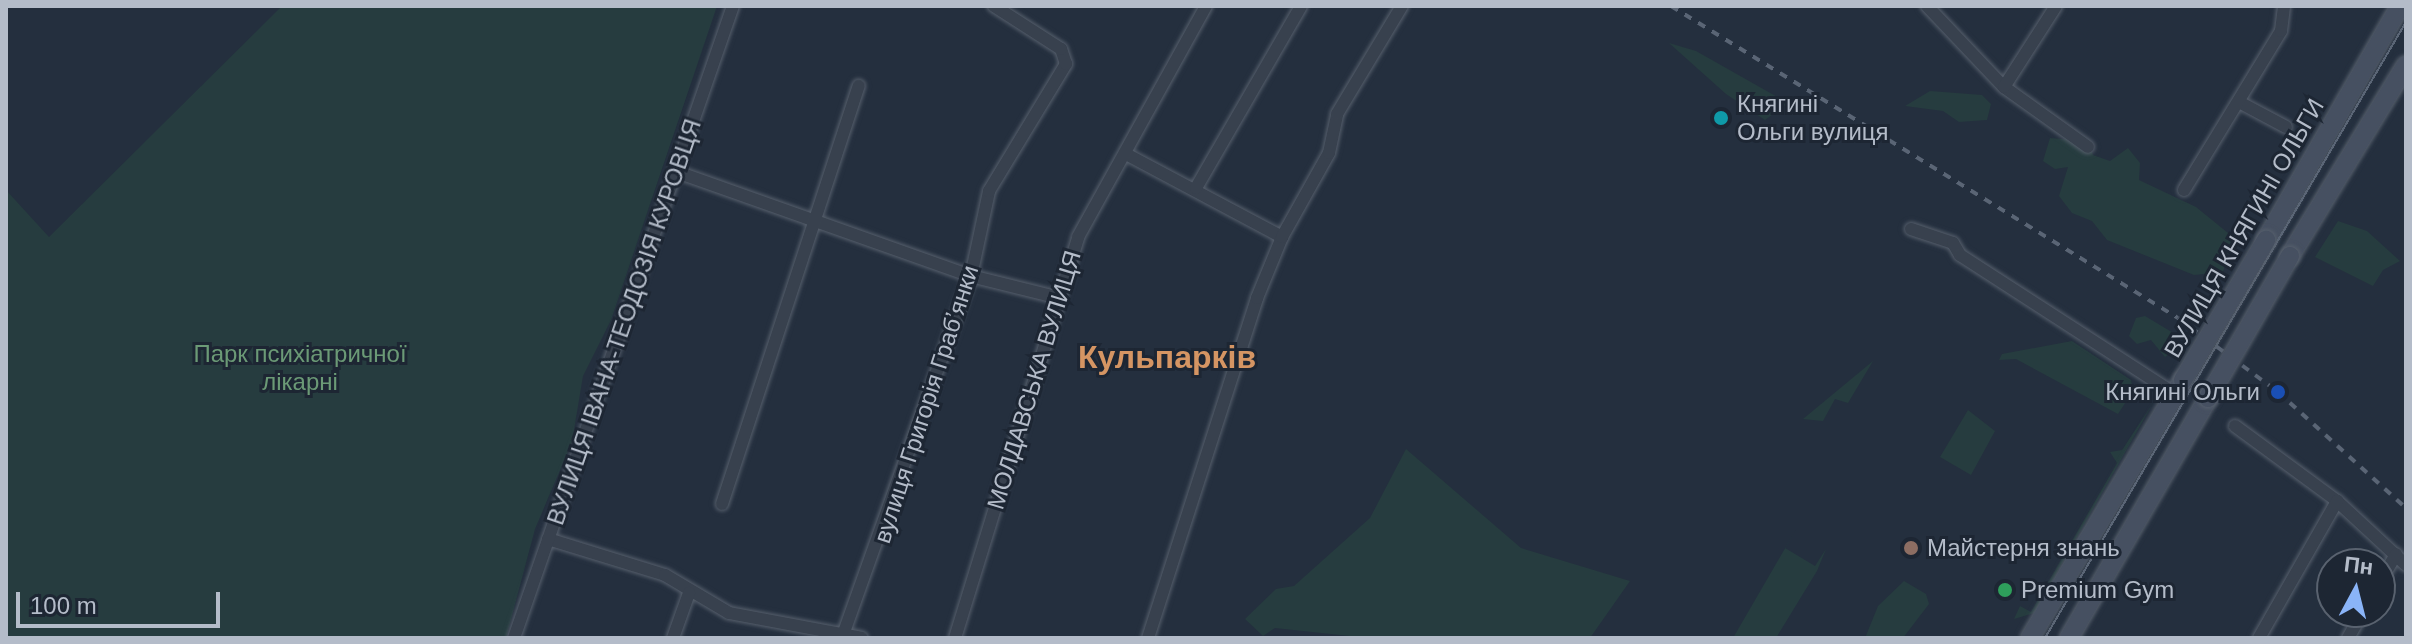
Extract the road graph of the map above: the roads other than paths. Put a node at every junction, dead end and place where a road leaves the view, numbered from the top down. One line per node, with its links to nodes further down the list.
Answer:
1 (733, 6): 17 (street, ВУЛИЦЯ ІВАНА-ТЕОДОЗІЯ КУРОВЦЯ)
2 (994, 6): 23 (street, вулиця Григорія Грабʼянки)
3 (1301, 6): 18 (street)
4 (1402, 6): 22 (street)
5 (1927, 6): 12 (street)
6 (2056, 6): 12 (street)
7 (2284, 6): 13 (street)
8 (2400, 6): 25 (main road, ВУЛИЦЯ КНЯГИНІ ОЛЬГИ, bridge)
9 (1200, 8): 16 (street, МОЛДАВСЬКА ВУЛИЦЯ)
10 (2406, 65): 41 (main road, bridge)
11 (859, 86): 20 (street)
12 (2004, 87): 15 (street)
13 (2239, 102): 14 (street); 19 (street)
14 (2286, 127)
15 (2088, 147)
16 (1126, 154): 18 (street); 24 (street, МОЛДАВСЬКА ВУЛИЦЯ)
17 (677, 172): 20 (street); 29 (street, ВУЛИЦЯ ІВАНА-ТЕОДОЗІЯ КУРОВЦЯ)
18 (1196, 188): 22 (street)
19 (2184, 190)
20 (816, 217): 23 (street); 28 (street)
21 (1911, 229): 25 (street)
22 (1282, 237): 39 (street)
23 (971, 276): 24 (street); 34 (street, вулиця Григорія Грабʼянки)
24 (1056, 297): 38 (street, МОЛДАВСЬКА ВУЛИЦЯ)
25 (2179, 387): 40 (main road, ВУЛИЦЯ КНЯГИНІ ОЛЬГИ)
26 (2235, 426): 27 (street)
27 (2337, 501): 30 (street); 42 (street)
28 (722, 504)
29 (548, 539): 33 (street); 35 (street, ВУЛИЦЯ ІВАНА-ТЕОДОЗІЯ КУРОВЦЯ)
30 (2389, 548)
31 (2396, 554): 32 (street)
32 (2406, 565)
33 (689, 593): 34 (street); 36 (street)
34 (844, 632): 37 (street)
35 (514, 638)
36 (673, 638)
37 (862, 638)
38 (955, 638)
39 (1148, 638)
40 (2030, 638)
41 (2069, 638)
42 (2259, 638)

